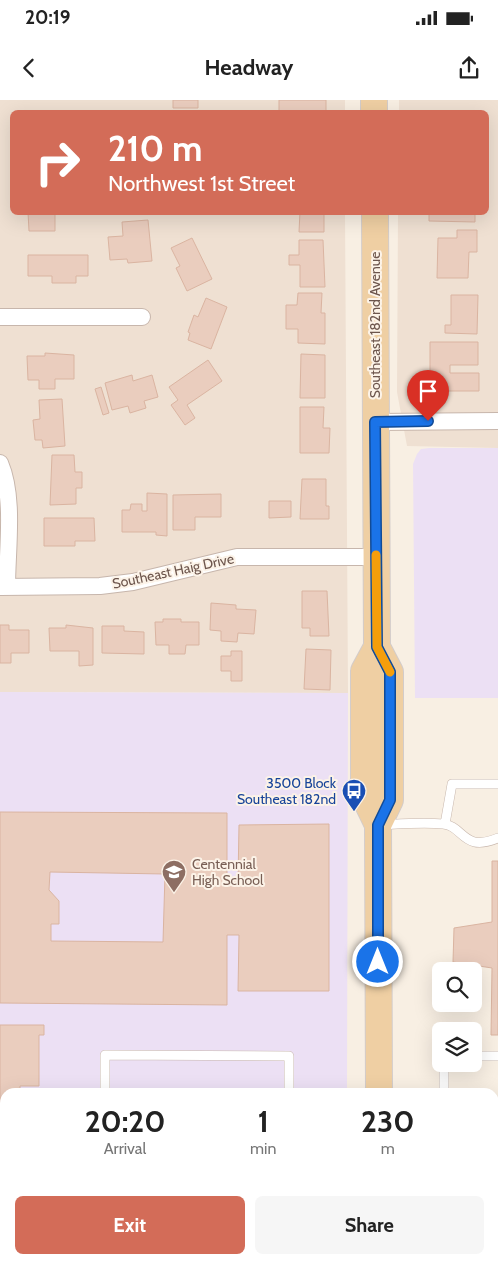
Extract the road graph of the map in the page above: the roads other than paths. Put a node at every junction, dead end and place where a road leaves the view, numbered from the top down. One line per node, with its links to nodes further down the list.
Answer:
1 (374, 215): 5 (main road, Southeast 182nd Avenue)
2 (0, 317): 3 (street)
3 (142, 317)
4 (498, 421): 5 (street)
5 (375, 422): 7 (main road, Southeast 182nd Avenue)
6 (0, 463): 8 (street)
7 (376, 557): 8 (street, Southeast Haig Drive); 9 (main road, Southeast 182nd Avenue)
8 (3, 587)
9 (377, 647): 11 (main road, Southeast 182nd Avenue); 11 (main road, Southeast 182nd Avenue)
10 (498, 784): 12 (lane)
11 (381, 819): 12 (lane); 19 (main road, Southeast 182nd Avenue)
12 (445, 824): 13 (lane)
13 (498, 838)
14 (482, 1056): 15 (lane)
15 (498, 1056)
16 (444, 1072): 20 (lane)
17 (105, 1088): 18 (lane)
18 (289, 1088)
19 (378, 1088)
20 (444, 1088)

